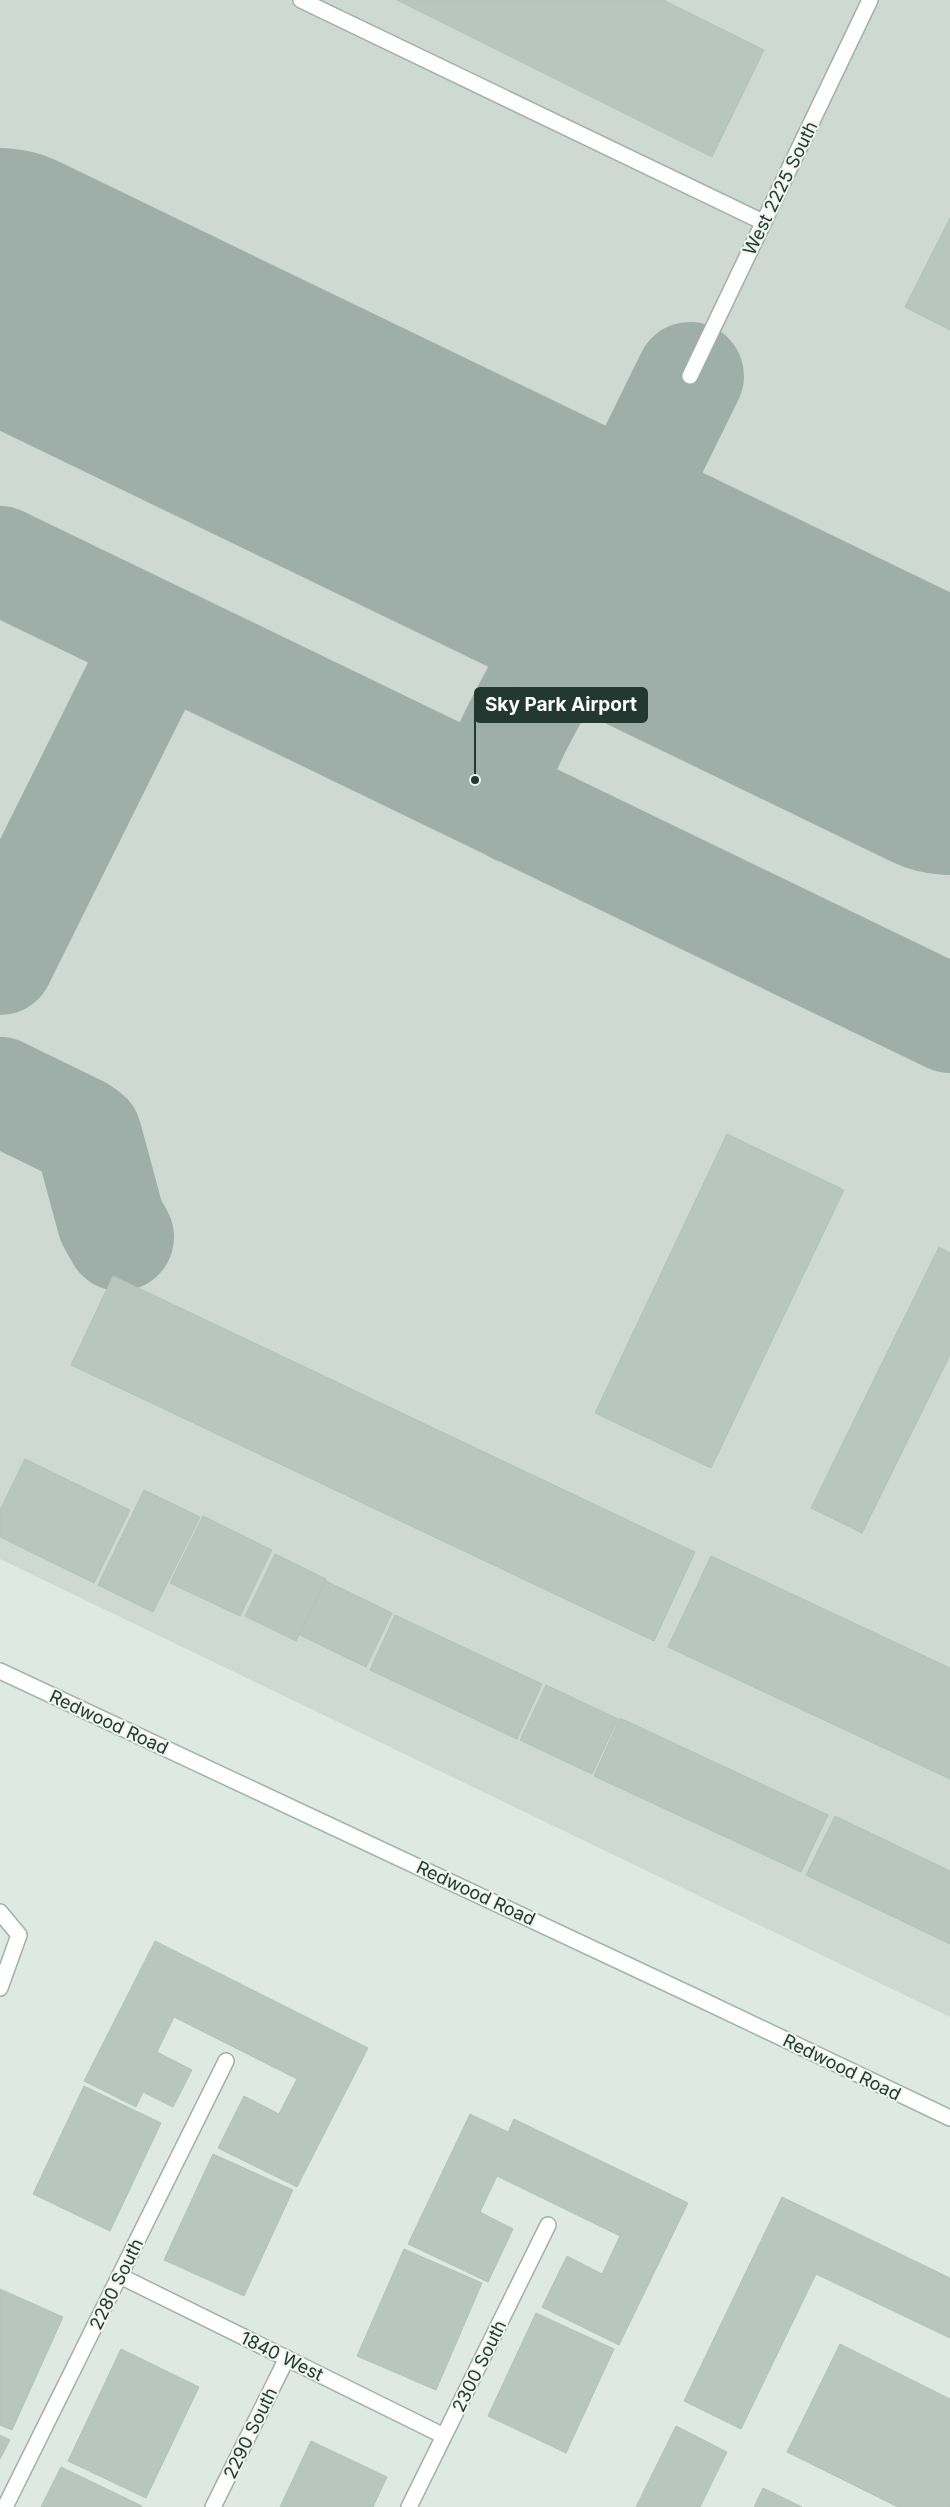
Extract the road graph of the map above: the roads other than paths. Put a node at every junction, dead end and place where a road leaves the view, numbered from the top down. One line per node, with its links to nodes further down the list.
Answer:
1 (301, 0): 3 (street)
2 (870, 0): 3 (street, West 2225 South)
3 (763, 222): 4 (street, West 2225 South)
4 (690, 376)
5 (0, 1670): 9 (street, Redwood Road)
6 (0, 1912): 7 (street)
7 (0, 1988)
8 (226, 2061): 11 (street, 2280 South)
9 (950, 2118)
10 (548, 2225): 13 (street, 2300 South)
11 (120, 2276): 12 (street, 1840 West); 14 (street, 2280 South)
12 (287, 2358): 13 (street, 1840 West); 15 (street, 2290 South)
13 (444, 2436): 16 (street, 2300 South)
14 (5, 2507)
15 (213, 2507)
16 (409, 2507)

